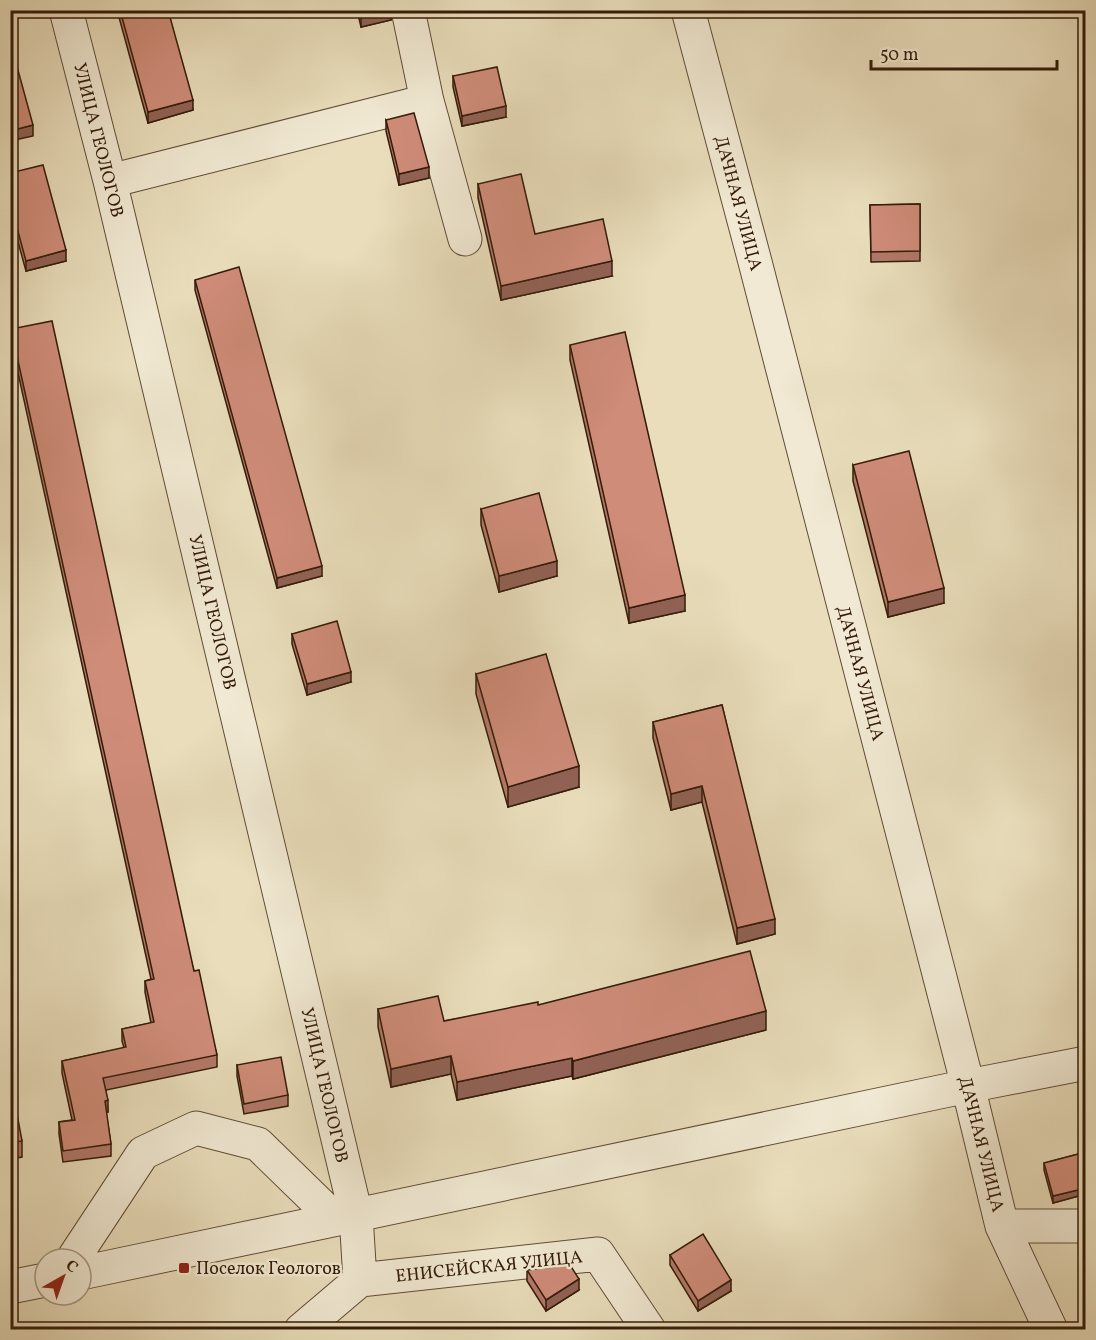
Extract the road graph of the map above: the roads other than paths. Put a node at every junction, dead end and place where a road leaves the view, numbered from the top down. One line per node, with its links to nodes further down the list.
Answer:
1 (66, 10): 5 (street, УЛИЦА ГЕОЛОГОВ)
2 (408, 10): 4 (street)
3 (688, 10): 8 (street, ДАЧНАЯ УЛИЦА)
4 (427, 101): 5 (street); 6 (street)
5 (110, 181): 9 (street, УЛИЦА ГЕОЛОГОВ)
6 (465, 239)
7 (1086, 1064): 8 (street)
8 (968, 1086): 9 (street); 10 (street, ДАЧНАЯ УЛИЦА)
9 (345, 1217): 12 (street); 13 (street); 14 (street, УЛИЦА ГЕОЛОГОВ)
10 (1002, 1226): 11 (street); 19 (street, ДАЧНАЯ УЛИЦА)
11 (1086, 1226)
12 (81, 1247)
13 (93, 1270)
14 (360, 1281): 17 (street); 18 (street, ЕНИСЕЙСКАЯ УЛИЦА)
15 (33, 1282): 16 (street)
16 (10, 1287)
17 (302, 1329)
18 (649, 1329)
19 (1051, 1329)

